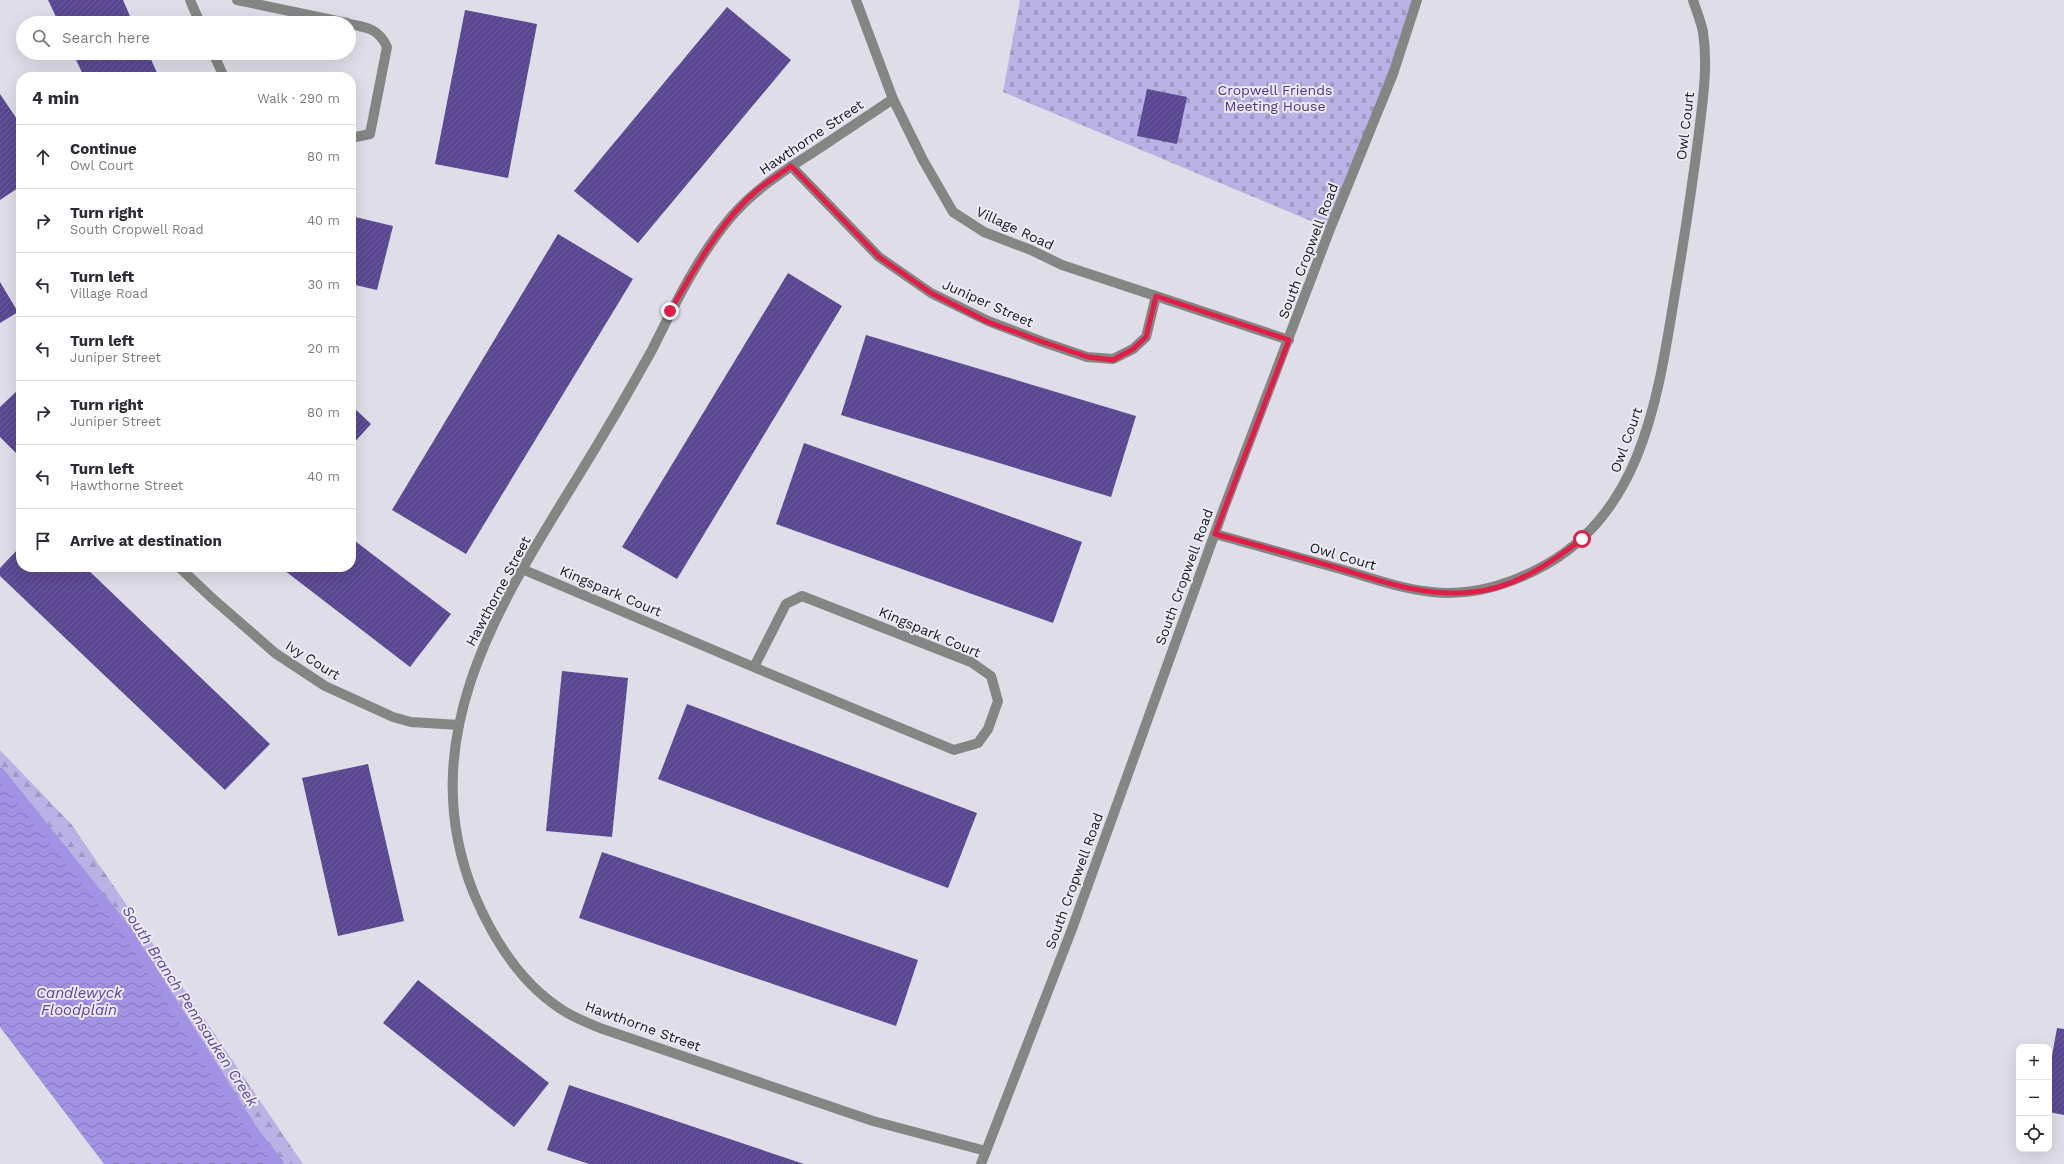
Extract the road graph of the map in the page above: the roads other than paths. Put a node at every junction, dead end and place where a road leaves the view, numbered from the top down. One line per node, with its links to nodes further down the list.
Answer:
1 (190, 0): 6 (street)
2 (237, 0): 7 (street)
3 (856, 0): 11 (street, Village Road)
4 (1417, 0): 15 (street, South Cropwell Road)
5 (1693, 0): 16 (street, Owl Court)
6 (197, 16)
7 (314, 16)
8 (356, 25): 12 (street)
9 (216, 60): 10 (street)
10 (222, 72)
11 (893, 99): 13 (street, Hawthorne Street); 14 (street, Village Road)
12 (356, 137)
13 (791, 166): 14 (street, Juniper Street); 17 (street, Hawthorne Street)
14 (1156, 296): 15 (street, Village Road)
15 (1289, 340): 16 (street, South Cropwell Road)
16 (1215, 534): 21 (street, South Cropwell Road)
17 (522, 569): 19 (street, Kingspark Court); 20 (street, Hawthorne Street)
18 (185, 572): 20 (street, Ivy Court)
19 (754, 667): 19 (street, Kingspark Court)
20 (459, 725): 21 (street, Hawthorne Street)
21 (986, 1151): 22 (street, South Cropwell Road)
22 (981, 1164)

